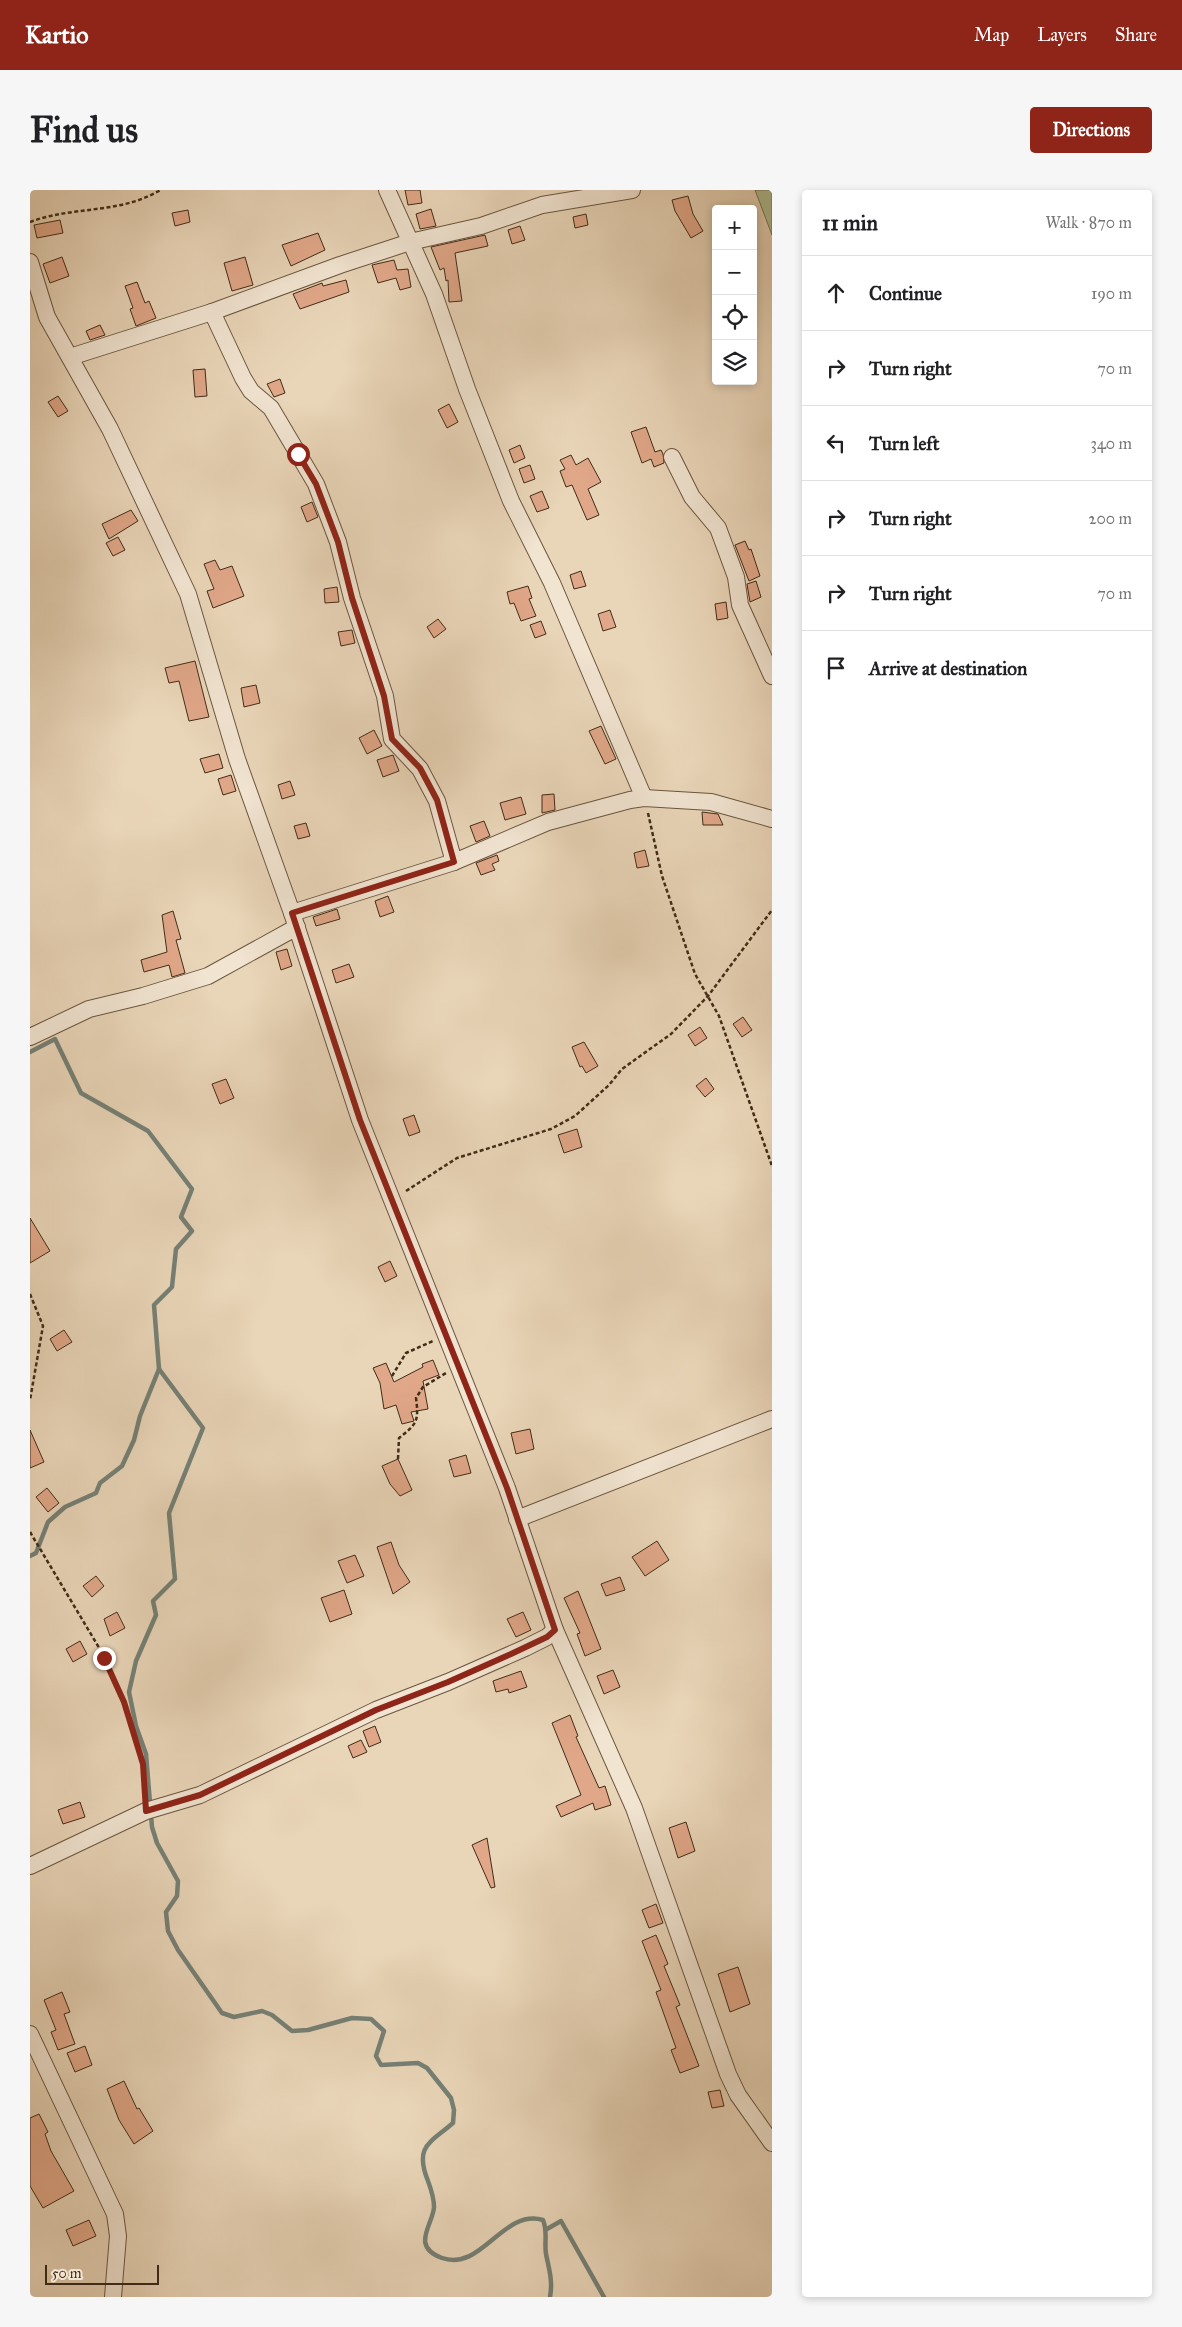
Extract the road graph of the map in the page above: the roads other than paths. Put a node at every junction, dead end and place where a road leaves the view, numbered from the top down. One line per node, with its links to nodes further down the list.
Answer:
1 (386, 190): 3 (street)
2 (632, 190): 3 (street)
3 (410, 242): 5 (street); 9 (street)
4 (30, 262): 6 (street)
5 (212, 312): 6 (street); 11 (street)
6 (70, 357): 12 (street)
7 (672, 457): 8 (street)
8 (772, 676)
9 (644, 798): 10 (street); 11 (street)
10 (772, 820)
11 (454, 862): 12 (street)
12 (295, 920): 13 (street); 15 (street)
13 (30, 1037)
14 (772, 1420): 15 (street)
15 (517, 1519): 16 (street)
16 (555, 1630): 17 (street); 19 (street)
17 (30, 1866)
18 (30, 2034): 20 (street)
19 (772, 2143)
20 (112, 2297)

